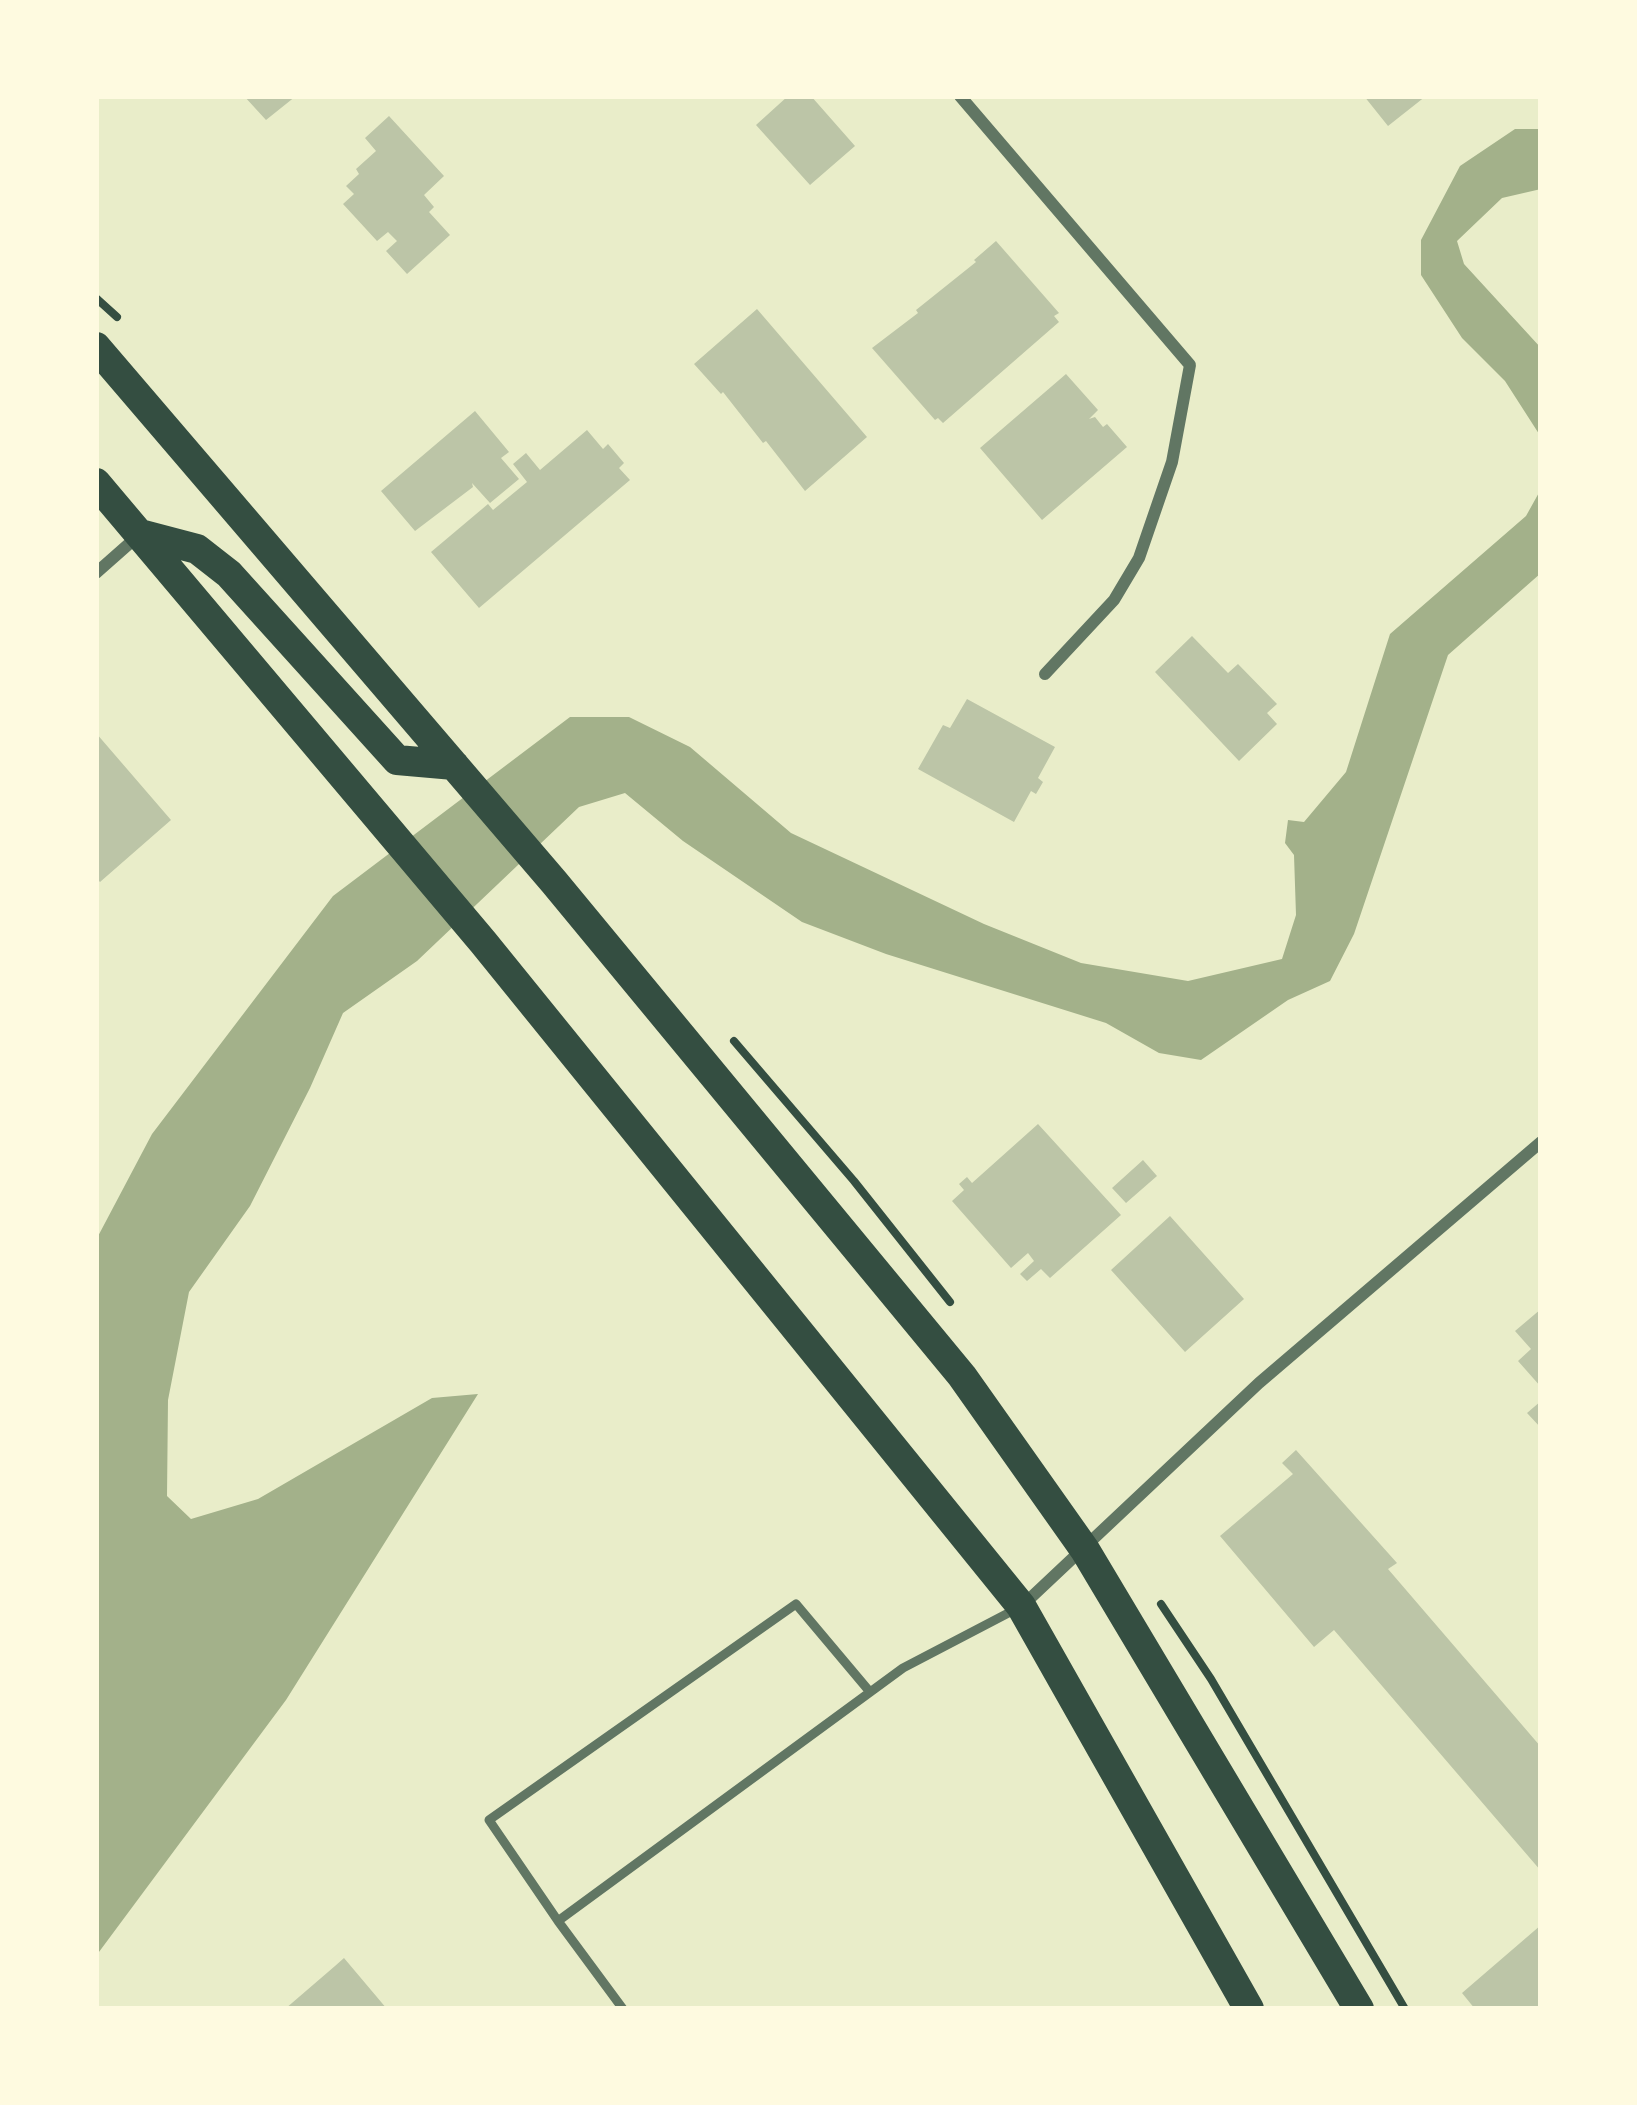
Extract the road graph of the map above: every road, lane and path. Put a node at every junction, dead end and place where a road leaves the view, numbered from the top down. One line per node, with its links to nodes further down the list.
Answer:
1 (959, 96): 6 (street)
2 (96, 347): 7 (main road)
3 (96, 483): 4 (main road)
4 (140, 535): 5 (street); 7 (main road); 10 (main road)
5 (96, 573)
6 (1045, 674)
7 (454, 765): 9 (main road)
8 (1541, 1142): 9 (street)
9 (1084, 1550): 10 (street); 15 (main road)
10 (1021, 1606): 11 (lane); 14 (main road)
11 (870, 1692): 12 (lane); 12 (lane)
12 (558, 1921): 13 (lane)
13 (623, 2009)
14 (1249, 2009)
15 (1358, 2009)

